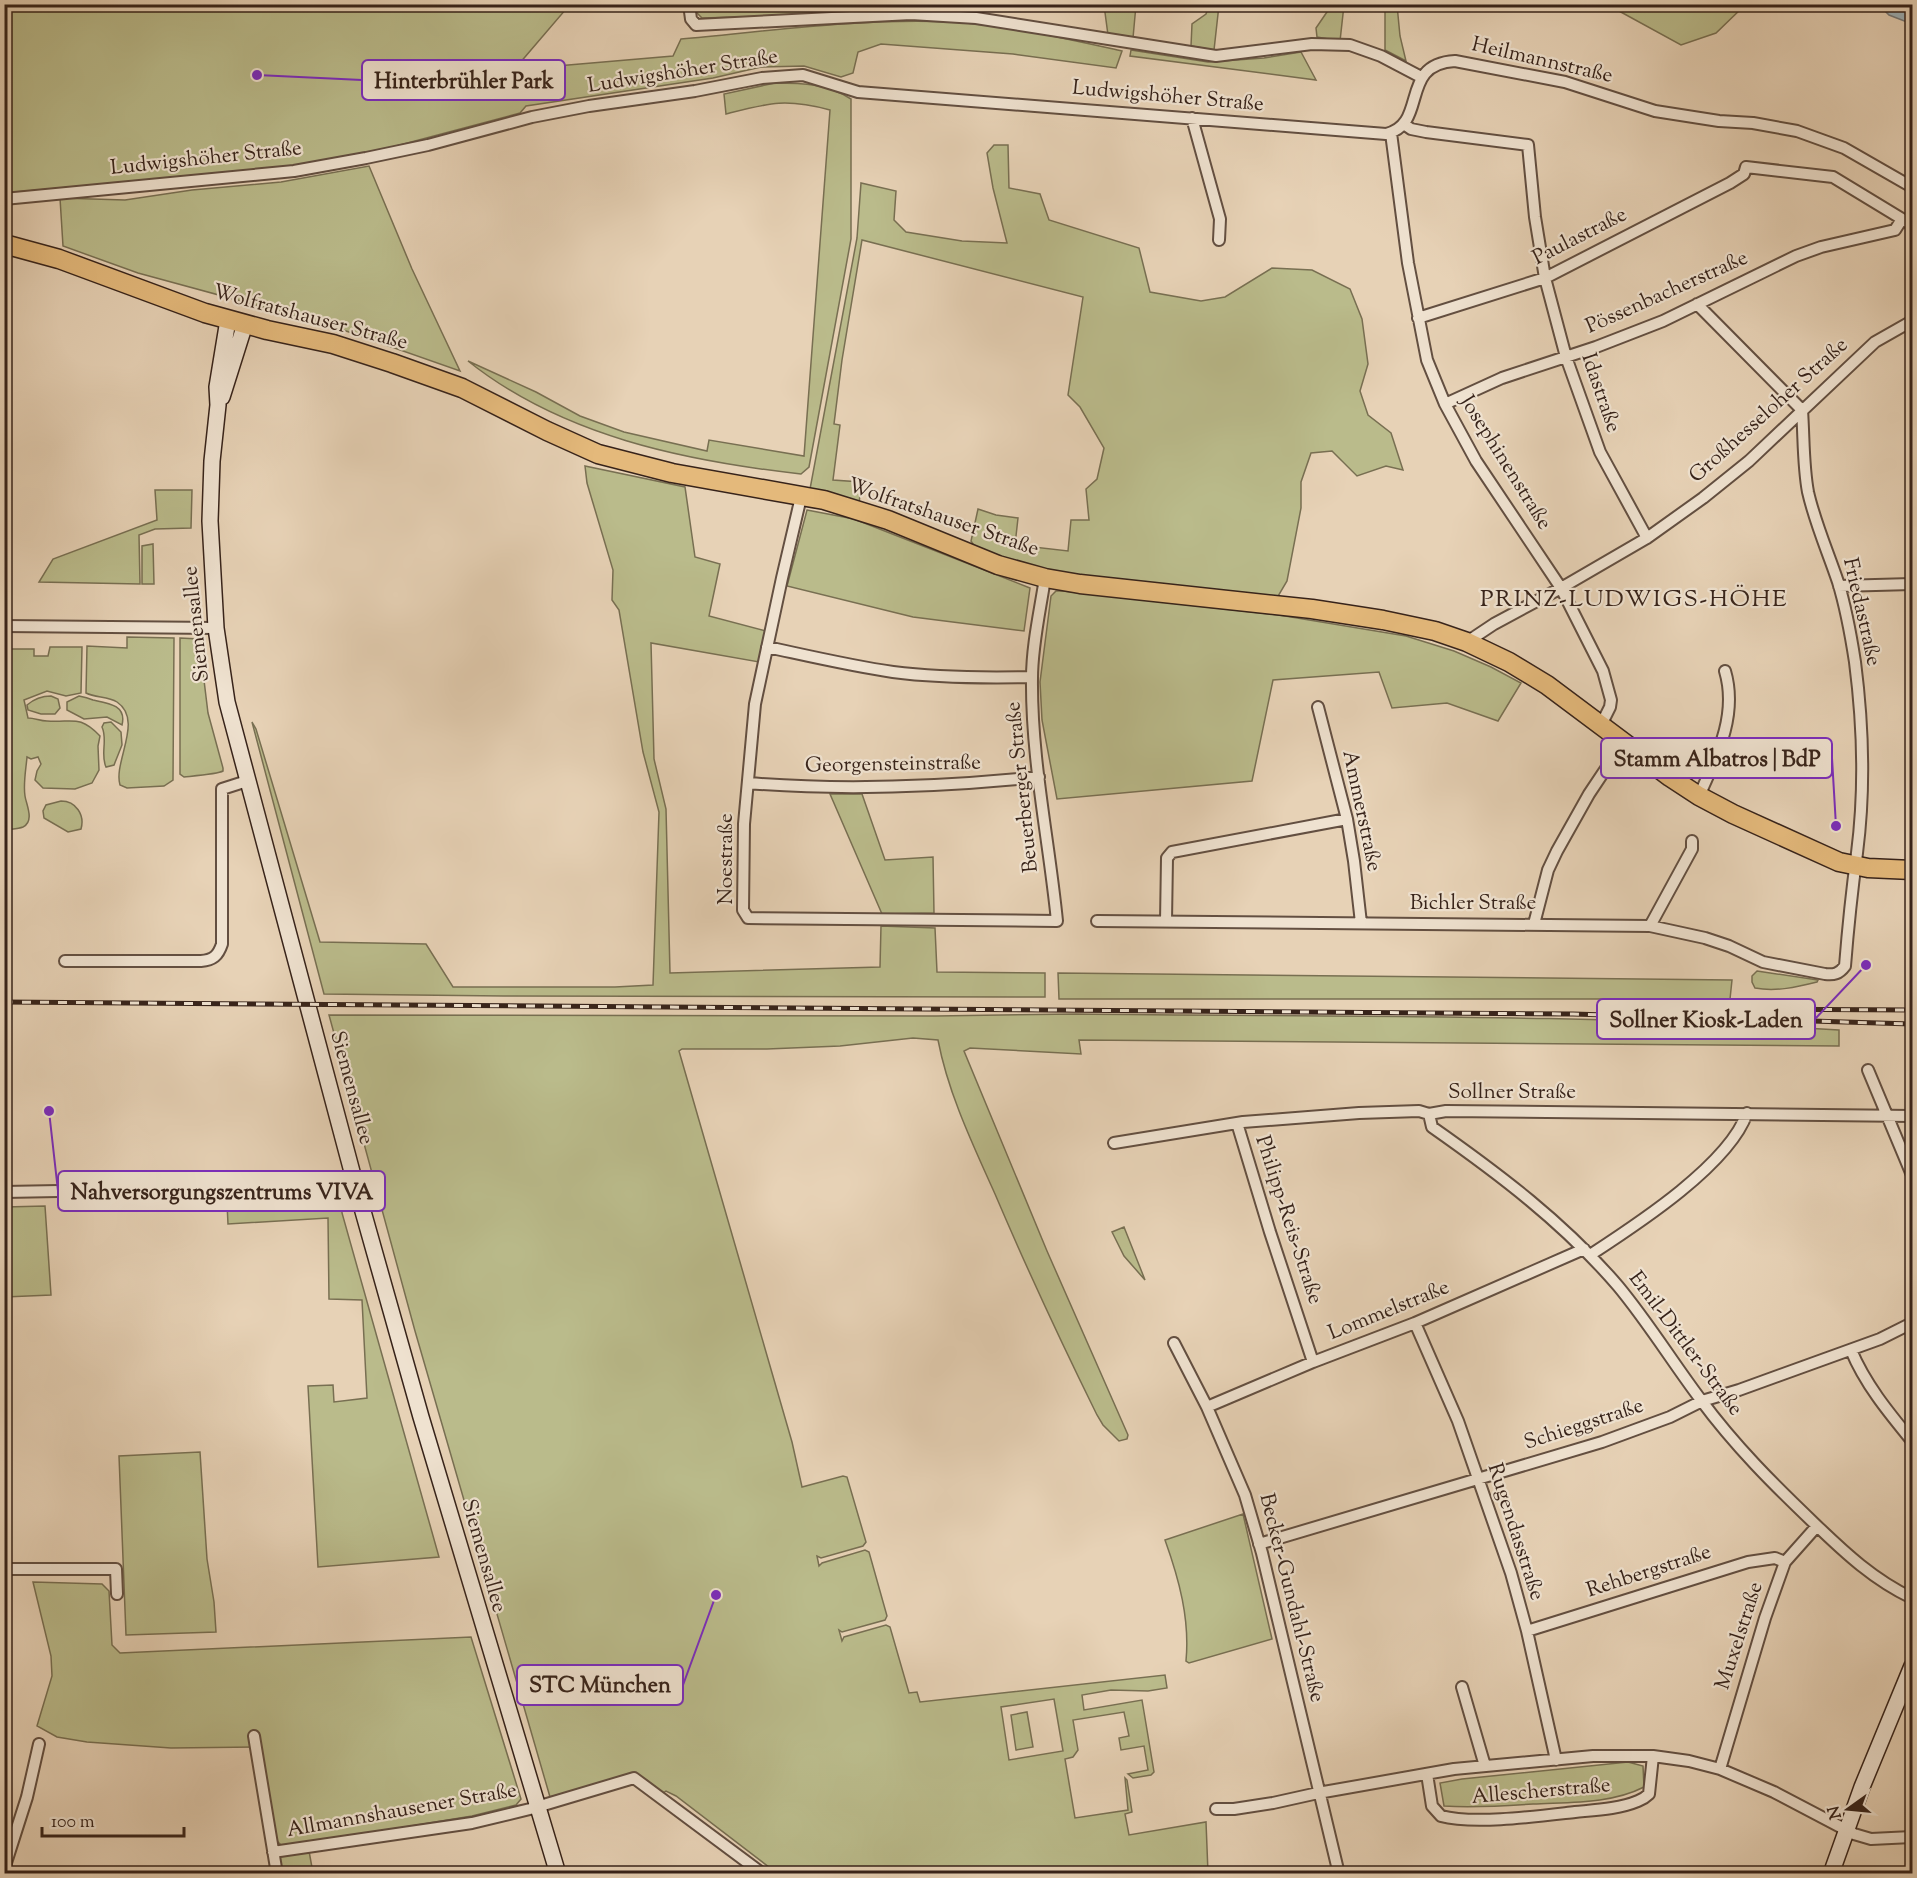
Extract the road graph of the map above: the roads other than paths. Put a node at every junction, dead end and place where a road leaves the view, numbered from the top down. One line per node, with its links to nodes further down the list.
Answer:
1 (689, 4): 2 (street)
2 (1421, 77): 4 (street); 6 (street, Heilmannstraße)
3 (1192, 118): 5 (street, Ludwigshöher Straße); 7 (street, Ludwigshöher Straße); 10 (street)
4 (1404, 124): 5 (street); 12 (street, Idastraße)
5 (1391, 133): 14 (street, Josephinenstraße)
6 (1912, 187)
7 (4, 198)
8 (1902, 219): 9 (street); 12 (street, Paulastraße); 13 (street, Pössenbacherstraße)
9 (1912, 225)
10 (1219, 240)
11 (4, 244): 16 (main road, Wolfratshauser Straße)
12 (1545, 278): 14 (street, Paulastraße); 17 (street, Idastraße)
13 (1697, 304): 17 (street, Pössenbacherstraße); 19 (street)
14 (1418, 318): 18 (street, Josephinenstraße)
15 (1912, 321): 19 (street, Großhesseloher Straße)
16 (236, 322): 20 (main road, Wolfratshauser Straße); 27 (main road, Siemensallee)
17 (1566, 357): 18 (street, Pössenbacherstraße); 21 (street, Idastraße)
18 (1445, 404): 25 (street, Josephinenstraße)
19 (1802, 410): 21 (street, Großhesseloher Straße); 24 (street, Friedastraße)
20 (801, 497): 22 (main road, Wolfratshauser Straße); 29 (street, Noestraße)
21 (1647, 538): 25 (street, Großhesseloher Straße)
22 (1045, 578): 28 (main road, Wolfratshauser Straße); 31 (street, Beuerberger Straße)
23 (1912, 584): 24 (street)
24 (1839, 585): 41 (street, Friedastraße)
25 (1561, 588): 28 (street, Großhesseloher Straße); 33 (street, Josephinenstraße)
26 (4, 626): 27 (street)
27 (216, 628): 36 (main road, Siemensallee)
28 (1467, 642): 33 (main road, Wolfratshauser Straße)
29 (766, 647): 31 (street); 37 (street, Noestraße)
30 (1725, 671): 38 (street)
31 (1032, 677): 35 (street, Beuerberger Straße)
32 (1318, 707): 39 (street, Ammerstraße)
33 (1601, 725): 34 (main road, Wolfratshauser Straße)
34 (1623, 743): 38 (main road, Wolfratshauser Straße); 47 (street)
35 (1039, 777): 37 (street, Georgensteinstraße); 43 (street, Beuerberger Straße)
36 (247, 781): 49 (street); 59 (main road, Siemensallee)
37 (748, 783): 43 (street, Noestraße)
38 (1699, 796): 41 (main road, Wolfratshauser Straße)
39 (1347, 819): 45 (street); 46 (street, Ammerstraße)
40 (1692, 841): 48 (street)
41 (1854, 867): 42 (main road, Wolfratshauser Straße); 50 (street, Friedastraße)
42 (1912, 870)
43 (1057, 921)
44 (1097, 921): 45 (street, Bichler Straße)
45 (1166, 921): 46 (street, Bichler Straße)
46 (1361, 923): 47 (street, Bichler Straße)
47 (1534, 924): 48 (street, Bichler Straße)
48 (1650, 926): 50 (street, Bichler Straße)
49 (65, 961)
50 (1841, 972)
51 (1868, 1070): 54 (street)
52 (1747, 1113): 53 (street, Sollner Straße); 54 (street, Sollner Straße); 61 (street, Lommelstraße)
53 (1429, 1114): 56 (street, Sollner Straße); 61 (street, Emil-Dittler-Straße)
54 (1886, 1116): 55 (street, Sollner Straße); 58 (street)
55 (1912, 1116)
56 (1237, 1123): 57 (street, Sollner Straße); 66 (street, Philipp-Reis-Straße)
57 (1114, 1143)
58 (1912, 1175)
59 (355, 1182): 60 (street); 88 (main road, Siemensallee)
60 (4, 1191)
61 (1587, 1252): 62 (street, Lommelstraße); 67 (street, Emil-Dittler-Straße)
62 (1415, 1323): 66 (street, Lommelstraße); 70 (street, Rugendasstraße)
63 (1912, 1323): 65 (street, Schieggstraße)
64 (1174, 1343): 68 (street, Becker-Gundahl-Straße)
65 (1851, 1350): 67 (street, Schieggstraße); 69 (street)
66 (1313, 1362): 68 (street, Lommelstraße)
67 (1702, 1401): 70 (street, Schieggstraße); 71 (street, Emil-Dittler-Straße)
68 (1207, 1407): 72 (street, Becker-Gundahl-Straße)
69 (1912, 1441)
70 (1478, 1478): 72 (street, Schieggstraße); 77 (street, Rugendasstraße)
71 (1816, 1526): 73 (street, Muxelstraße); 76 (street, Emil-Dittler-Straße)
72 (1260, 1544): 87 (street, Becker-Gundahl-Straße)
73 (1785, 1562): 77 (street, Rehbergstraße); 85 (street, Muxelstraße)
74 (4, 1569): 75 (street)
75 (117, 1594)
76 (1912, 1598)
77 (1527, 1631): 83 (street, Rugendasstraße)
78 (1912, 1666): 90 (main road)
79 (1462, 1688): 84 (street)
80 (254, 1736): 92 (street)
81 (39, 1744): 93 (street)
82 (1653, 1755): 83 (street, Allescherstraße); 85 (street, Allescherstraße); 86 (street, Allescherstraße)
83 (1556, 1760): 84 (street, Allescherstraße)
84 (1485, 1766): 86 (street, Allescherstraße)
85 (1720, 1769): 90 (street, Allescherstraße)
86 (1427, 1774): 87 (street, Allescherstraße)
87 (1318, 1793): 89 (street, Allescherstraße); 97 (street, Becker-Gundahl-Straße)
88 (538, 1806): 92 (street, Allmannshausener Straße); 95 (main road, Siemensallee); 96 (street, Allmannshausener Straße)
89 (1216, 1809)
90 (1845, 1830): 91 (street, Allescherstraße); 98 (main road)
91 (1912, 1837)
92 (273, 1852): 94 (street)
93 (4, 1869)
94 (277, 1874)
95 (558, 1874)
96 (763, 1874)
97 (1339, 1874)
98 (1830, 1874)

